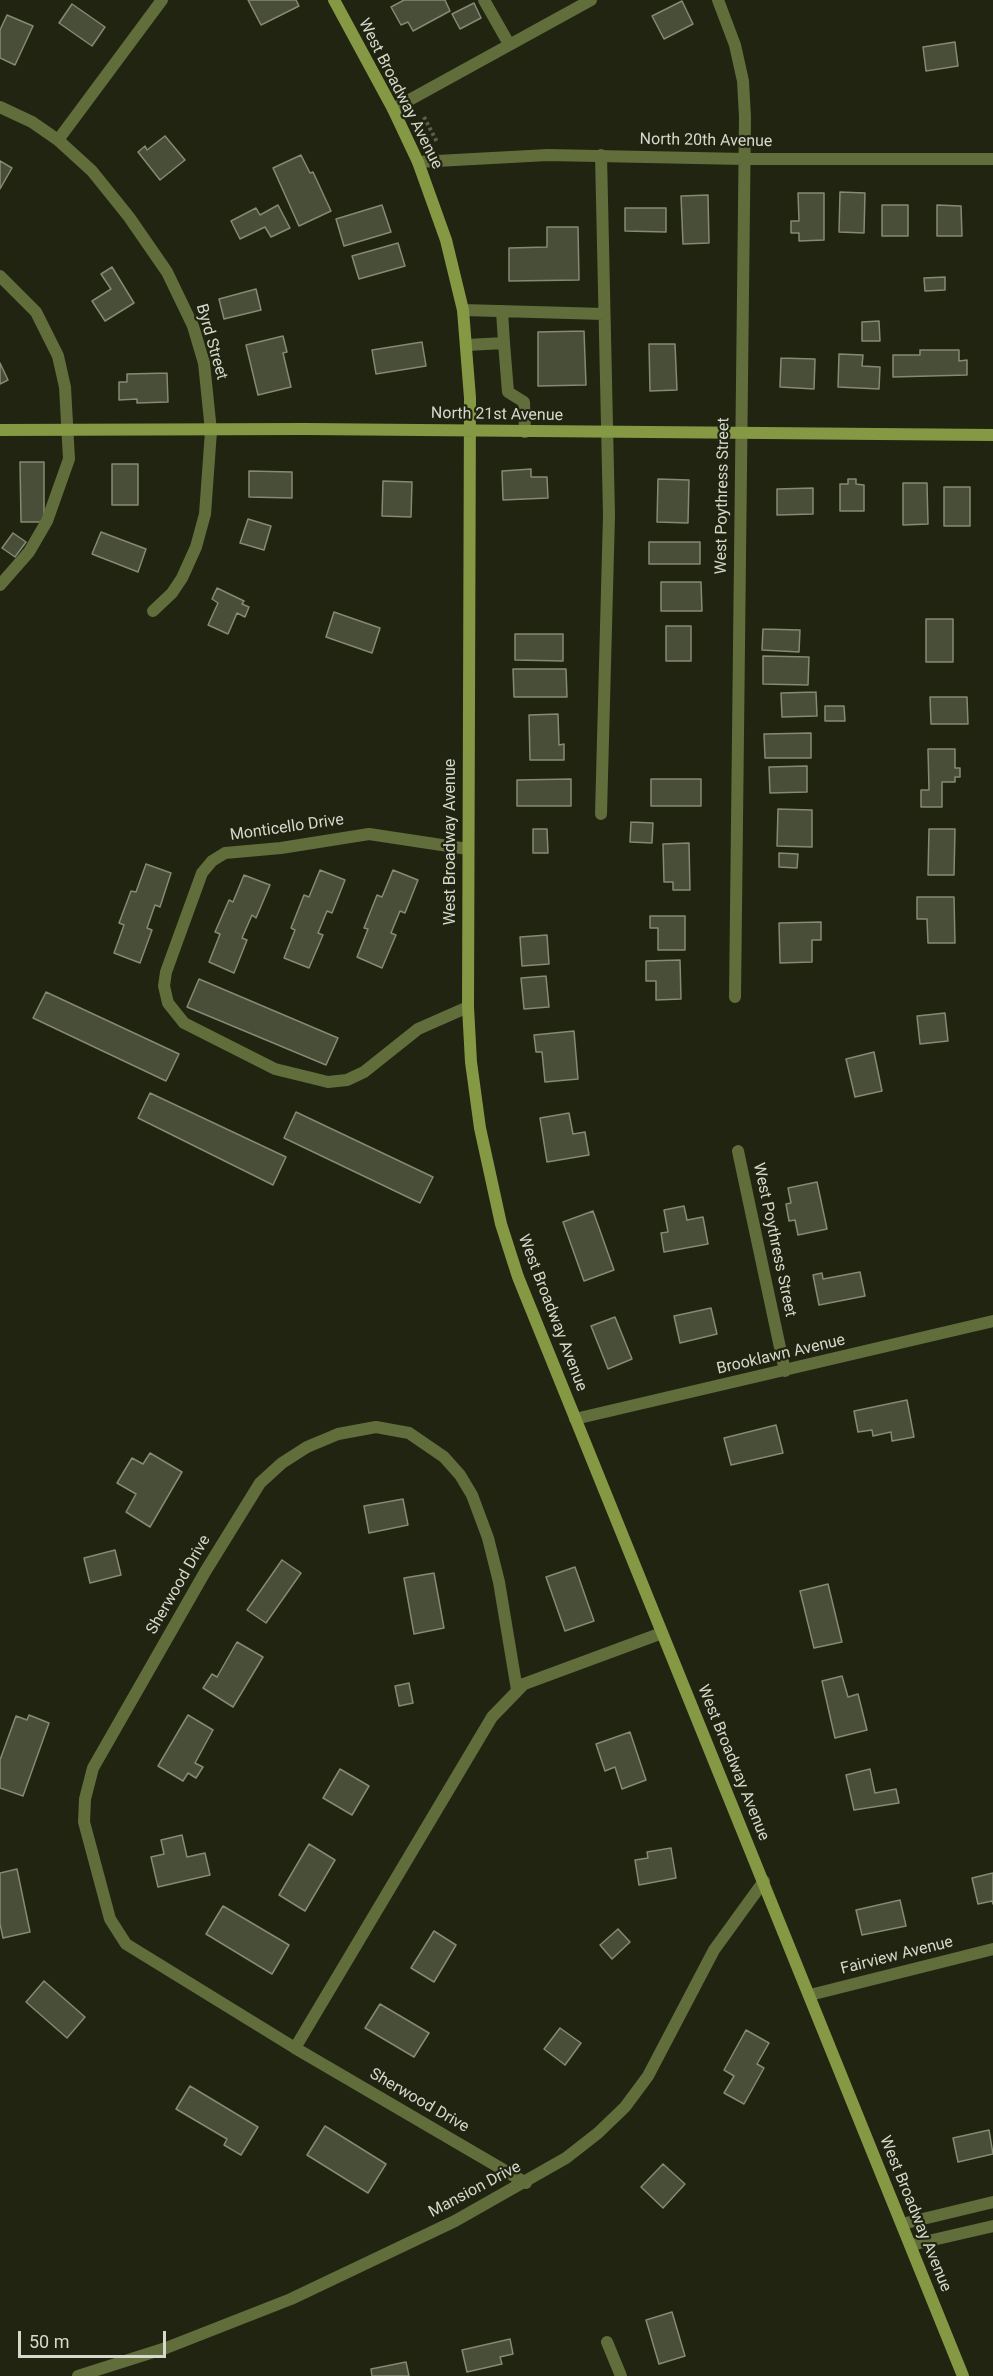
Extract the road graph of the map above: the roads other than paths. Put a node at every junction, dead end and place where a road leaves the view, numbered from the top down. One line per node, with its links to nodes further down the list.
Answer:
1 (334, 0): 8 (main road, West Broadway Avenue)
2 (484, 0): 6 (street)
3 (591, 0): 6 (street)
4 (718, 0): 11 (street, West Poythress Street)
5 (161, 1): 9 (street)
6 (509, 44): 8 (street)
7 (0, 107): 9 (street, Byrd Street)
8 (393, 109): 13 (main road, West Broadway Avenue)
9 (58, 140): 21 (street, Byrd Street)
10 (600, 154): 11 (street, North 20th Avenue); 13 (street, North 20th Avenue); 17 (street)
11 (744, 159): 12 (street, North 20th Avenue); 26 (street, West Poythress Street)
12 (993, 159)
13 (418, 162): 15 (main road, West Broadway Avenue)
14 (0, 276): 22 (street)
15 (463, 310): 16 (street); 19 (main road, West Broadway Avenue)
16 (502, 311): 17 (street); 18 (street)
17 (604, 314): 25 (street)
18 (504, 343): 19 (street); 24 (street)
19 (467, 345): 23 (main road, West Broadway Avenue)
20 (0, 430): 22 (main road, North 21st Avenue)
21 (211, 430): 22 (main road, North 21st Avenue); 23 (main road, North 21st Avenue); 29 (street, Byrd Street)
22 (69, 431): 28 (street)
23 (470, 431): 24 (main road, North 21st Avenue); 31 (main road, West Broadway Avenue)
24 (525, 432): 25 (main road, North 21st Avenue)
25 (608, 433): 26 (main road, North 21st Avenue); 30 (street)
26 (740, 434): 27 (main road, North 21st Avenue); 32 (street, West Poythress Street)
27 (993, 435)
28 (0, 585)
29 (153, 611)
30 (601, 814)
31 (468, 849): 33 (main road, West Broadway Avenue); 33 (street, Monticello Drive)
32 (735, 997)
33 (468, 1007): 37 (main road, West Broadway Avenue)
34 (738, 1151): 36 (street, West Poythress Street)
35 (993, 1321): 36 (street, Brooklawn Avenue)
36 (785, 1371): 37 (street, Brooklawn Avenue)
37 (575, 1419): 38 (main road, West Broadway Avenue)
38 (662, 1633): 39 (street); 40 (main road, West Broadway Avenue)
39 (517, 1690): 43 (street); 43 (street, Sherwood Drive)
40 (764, 1881): 42 (main road, West Broadway Avenue); 44 (street, Mansion Drive)
41 (993, 1949): 42 (street, Fairview Avenue)
42 (810, 1995): 46 (main road, West Broadway Avenue)
43 (295, 2048): 44 (street, Sherwood Drive)
44 (526, 2183): 50 (street, Mansion Drive)
45 (993, 2202): 46 (street)
46 (902, 2224): 48 (main road, West Broadway Avenue)
47 (993, 2226): 48 (street)
48 (911, 2245): 52 (main road, West Broadway Avenue)
49 (607, 2342): 51 (street)
50 (78, 2376)
51 (621, 2376)
52 (963, 2376)

